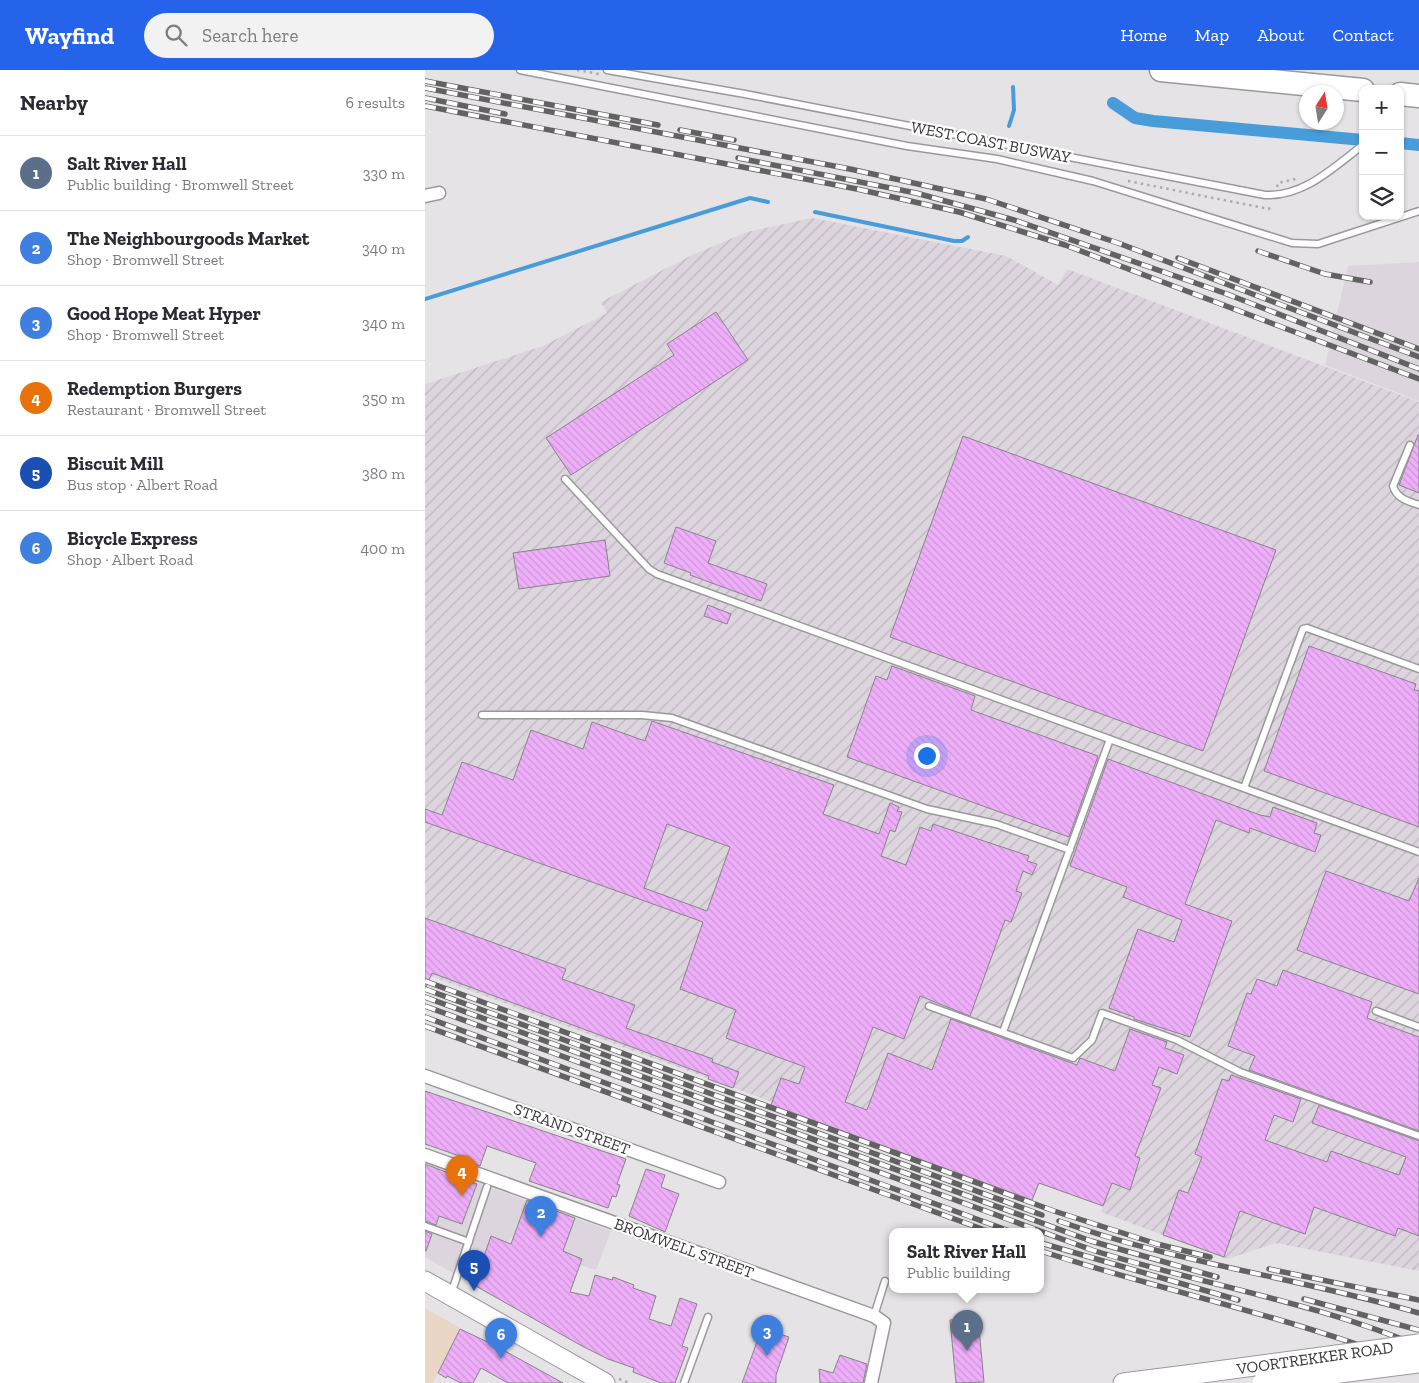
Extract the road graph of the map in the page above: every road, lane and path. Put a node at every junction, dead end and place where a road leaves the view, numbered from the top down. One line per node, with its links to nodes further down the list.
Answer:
1 (520, 70): 12 (lane)
2 (607, 70): 7 (lane, WEST COAST BUSWAY)
3 (1161, 70): 4 (highway)
4 (1359, 90)
5 (1404, 94): 6 (highway)
6 (1419, 96)
7 (1359, 148)
8 (1305, 175): 9 (path)
9 (1278, 183)
10 (439, 193): 11 (street)
11 (425, 196)
12 (1419, 211)
13 (1410, 445): 15 (lane)
14 (565, 479): 18 (lane)
15 (1419, 505)
16 (1419, 669): 19 (lane)
17 (482, 716): 20 (lane)
18 (1110, 739): 19 (lane); 20 (lane)
19 (1244, 788): 21 (lane)
20 (1070, 850): 25 (lane)
21 (1419, 852)
22 (929, 1006): 25 (lane)
23 (1376, 1011): 24 (lane)
24 (1419, 1027)
25 (1003, 1032): 27 (lane)
26 (425, 1076): 29 (street, STRAND STREET)
27 (1419, 1136)
28 (425, 1155): 36 (street, BROMWELL STREET)
29 (719, 1182)
30 (487, 1187): 32 (lane)
31 (425, 1226): 32 (lane)
32 (469, 1242): 35 (lane)
33 (425, 1281): 35 (main road)
34 (885, 1282): 36 (lane)
35 (451, 1295): 40 (main road)
36 (874, 1316): 42 (street)
37 (708, 1317): 41 (lane)
38 (1419, 1344): 43 (main road, VOORTREKKER ROAD, bridge)
39 (1419, 1363): 44 (main road, VOORTREKKER ROAD, bridge)
40 (605, 1382)
41 (684, 1383)
42 (871, 1383)
43 (1123, 1383)
44 (1262, 1383)

